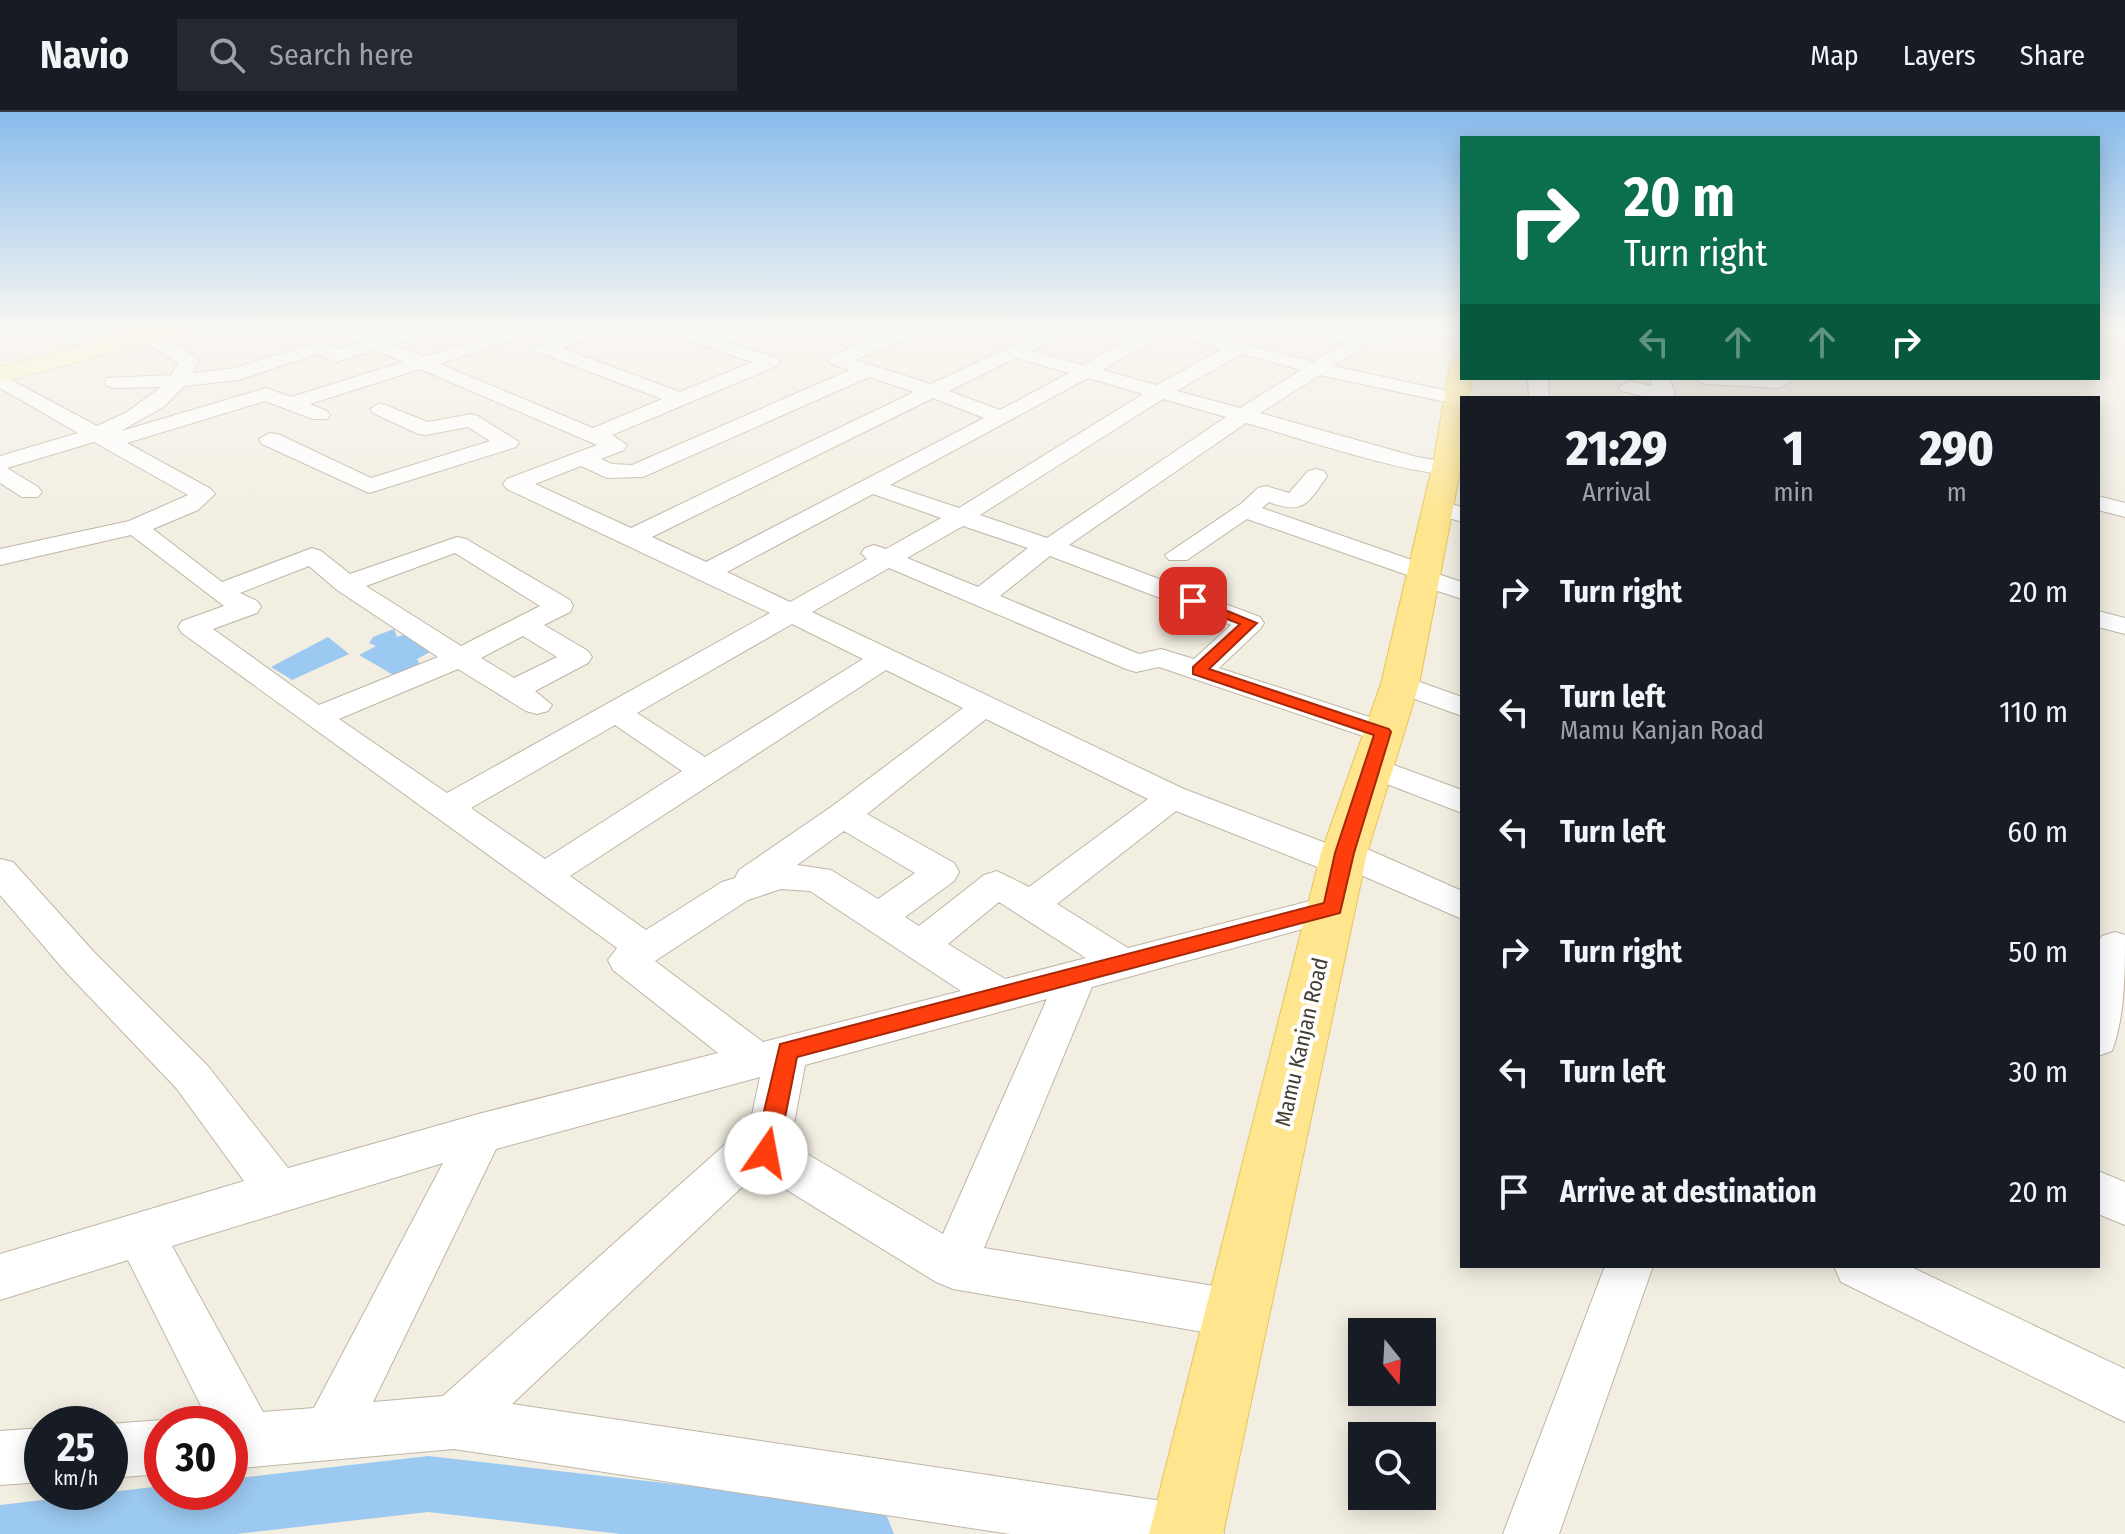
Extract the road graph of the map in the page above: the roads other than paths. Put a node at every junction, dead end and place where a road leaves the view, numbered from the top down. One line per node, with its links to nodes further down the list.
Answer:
1 (29, 393): 22 (street)
2 (166, 393): 22 (street)
3 (326, 393): 16 (street)
4 (495, 393): 21 (street)
5 (664, 393): 15 (street)
6 (697, 393): 15 (street)
7 (814, 393): 26 (street)
8 (927, 393): 38 (street)
9 (938, 393): 20 (street)
10 (1046, 393): 20 (street)
11 (1158, 393): 36 (street)
12 (1165, 393): 19 (street)
13 (1278, 393): 19 (street)
14 (1460, 393): 30 (main road, Mamu Kanjan Road)
15 (682, 400): 21 (street)
16 (292, 404): 18 (street); 22 (street); 25 (street)
17 (380, 409): 24 (street)
18 (320, 415)
19 (1243, 415): 30 (street); 39 (street)
20 (1002, 418): 31 (street)
21 (594, 435): 26 (street)
22 (104, 436): 25 (street); 27 (street)
23 (270, 439): 24 (street)
24 (508, 442): 26 (street)
25 (137, 456): 37 (street)
26 (572, 462): 38 (street)
27 (0, 463)
28 (0, 473): 32 (street)
29 (1316, 476): 34 (street)
30 (1451, 482): 44 (main road, Mamu Kanjan Road)
31 (871, 486): 36 (street); 43 (street)
32 (0, 502)
33 (2100, 504): 35 (street)
34 (1244, 510): 41 (street); 44 (street)
35 (2125, 510)
36 (961, 517): 39 (street); 40 (street)
37 (136, 527): 42 (street); 46 (street)
38 (632, 537): 43 (street)
39 (1048, 547): 47 (street); 54 (street)
40 (879, 554): 47 (street); 48 (street)
41 (1178, 555)
42 (0, 557)
43 (707, 572): 48 (street)
44 (1436, 580): 55 (main road, Mamu Kanjan Road)
45 (346, 584): 46 (street); 50 (street); 52 (street)
46 (219, 592): 59 (street)
47 (982, 597): 54 (street)
48 (794, 613): 53 (street); 58 (street)
49 (2100, 620): 51 (street)
50 (524, 625): 52 (street); 52 (street)
51 (2125, 626)
52 (460, 658): 59 (street)
53 (885, 658): 56 (street); 61 (street)
54 (1198, 671): 60 (street)
55 (1400, 684): 57 (street); 60 (main road, Mamu Kanjan Road)
56 (986, 705): 62 (street); 65 (street)
57 (1460, 706)
58 (617, 713): 61 (street); 64 (street)
59 (316, 717): 64 (street)
60 (1377, 750): 63 (street); 68 (main road, Mamu Kanjan Road)
61 (705, 771): 67 (street)
62 (1172, 797): 68 (street); 70 (street)
63 (1460, 801)
64 (446, 808): 67 (street)
65 (843, 815): 69 (street); 72 (street)
66 (0, 871): 83 (street)
67 (546, 875): 75 (street)
68 (1340, 875): 71 (street); 76 (street); 91 (main road, Mamu Kanjan Road)
69 (735, 891): 72 (street); 75 (street)
70 (1030, 905): 73 (street); 76 (street)
71 (1460, 905)
72 (878, 918): 73 (street)
73 (921, 945): 78 (street)
74 (2113, 945): 79 (street)
75 (645, 949): 80 (street)
76 (1121, 962): 77 (street)
77 (1078, 973): 78 (street); 87 (street)
78 (997, 994): 80 (street)
79 (2100, 1026)
80 (771, 1055): 81 (street); 82 (street)
81 (482, 1132): 83 (street); 95 (street)
82 (766, 1153): 87 (street); 94 (street)
83 (279, 1191): 86 (street)
84 (2100, 1193): 85 (street)
85 (2125, 1204)
86 (140, 1234): 90 (street); 93 (street)
87 (953, 1266): 91 (street)
88 (1628, 1268): 100 (street)
89 (1862, 1268): 92 (street)
90 (0, 1277)
91 (1238, 1314): 99 (main road, Mamu Kanjan Road)
92 (2125, 1396)
93 (223, 1406)
94 (454, 1422): 95 (street); 99 (street)
95 (331, 1431): 96 (street)
96 (248, 1440)
97 (24, 1456): 98 (street)
98 (0, 1458)
99 (1189, 1533)
100 (1531, 1534)

